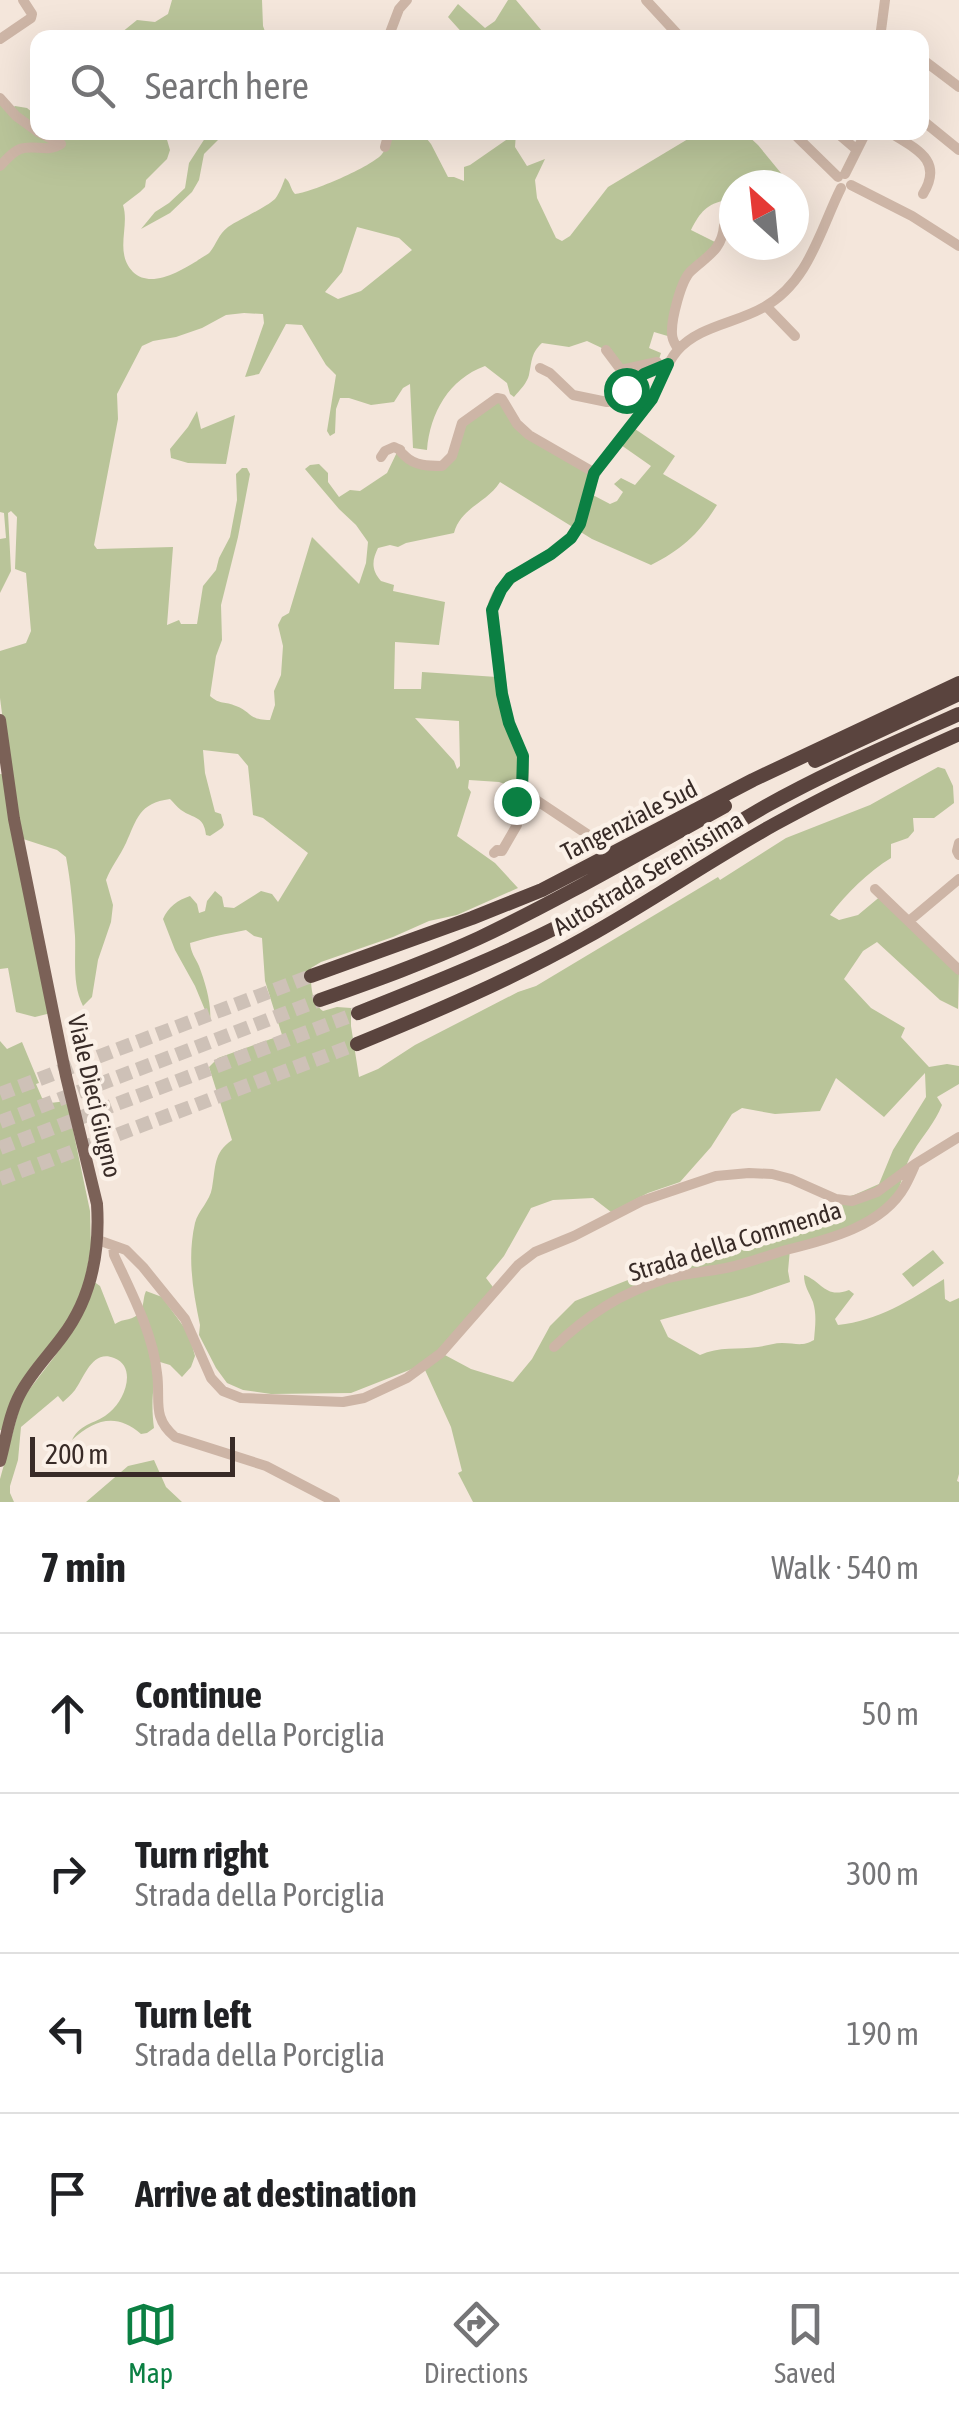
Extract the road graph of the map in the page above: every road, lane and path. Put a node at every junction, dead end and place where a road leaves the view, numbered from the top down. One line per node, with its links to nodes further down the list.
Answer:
1 (22, 0): 8 (street)
2 (407, 0): 5 (street)
3 (646, 0): 6 (street)
4 (885, 0): 7 (street)
5 (391, 30)
6 (674, 30)
7 (881, 30)
8 (0, 39)
9 (929, 64): 10 (street)
10 (959, 87)
11 (0, 98): 12 (street)
12 (30, 126)
13 (929, 126): 22 (street)
14 (53, 140): 23 (street)
15 (387, 140): 20 (street)
16 (800, 140): 24 (street)
17 (845, 140): 21 (street)
18 (862, 140): 21 (street)
19 (901, 140): 25 (street)
20 (385, 147)
21 (857, 150): 24 (street)
22 (959, 150)
23 (0, 166)
24 (844, 181): 27 (street); 28 (street)
25 (923, 194)
26 (719, 244): 30 (street)
27 (959, 246)
28 (766, 306): 29 (street); 30 (street)
29 (794, 336)
30 (678, 349): 32 (street)
31 (606, 350): 32 (street)
32 (668, 364): 33 (street); 35 (street)
33 (540, 368)
34 (380, 458): 35 (street)
35 (594, 473): 41 (street)
36 (959, 683): 50 (highway, Tangenziale Sud)
37 (959, 694): 51 (highway, Tangenziale Sud)
38 (959, 714): 52 (highway, Autostrada Serenissima)
39 (0, 720): 56 (main road, Viale Dieci Giugno)
40 (959, 734): 53 (highway, Autostrada Serenissima)
41 (522, 790): 42 (street); 44 (street)
42 (587, 834)
43 (959, 843): 45 (street)
44 (494, 853)
45 (959, 855)
46 (959, 879): 48 (street)
47 (874, 889): 48 (street)
48 (908, 921): 49 (street)
49 (959, 970)
50 (311, 976)
51 (320, 1000)
52 (358, 1013)
53 (357, 1044)
54 (959, 1137): 55 (street, Strada della Commenda)
55 (915, 1164): 57 (street, Strada della Commenda); 58 (street, Strada della Commenda)
56 (98, 1240): 57 (street, Strada della Commenda); 59 (main road, Viale Dieci Giugno)
57 (113, 1246): 60 (street)
58 (554, 1347)
59 (0, 1462)
60 (335, 1502)

